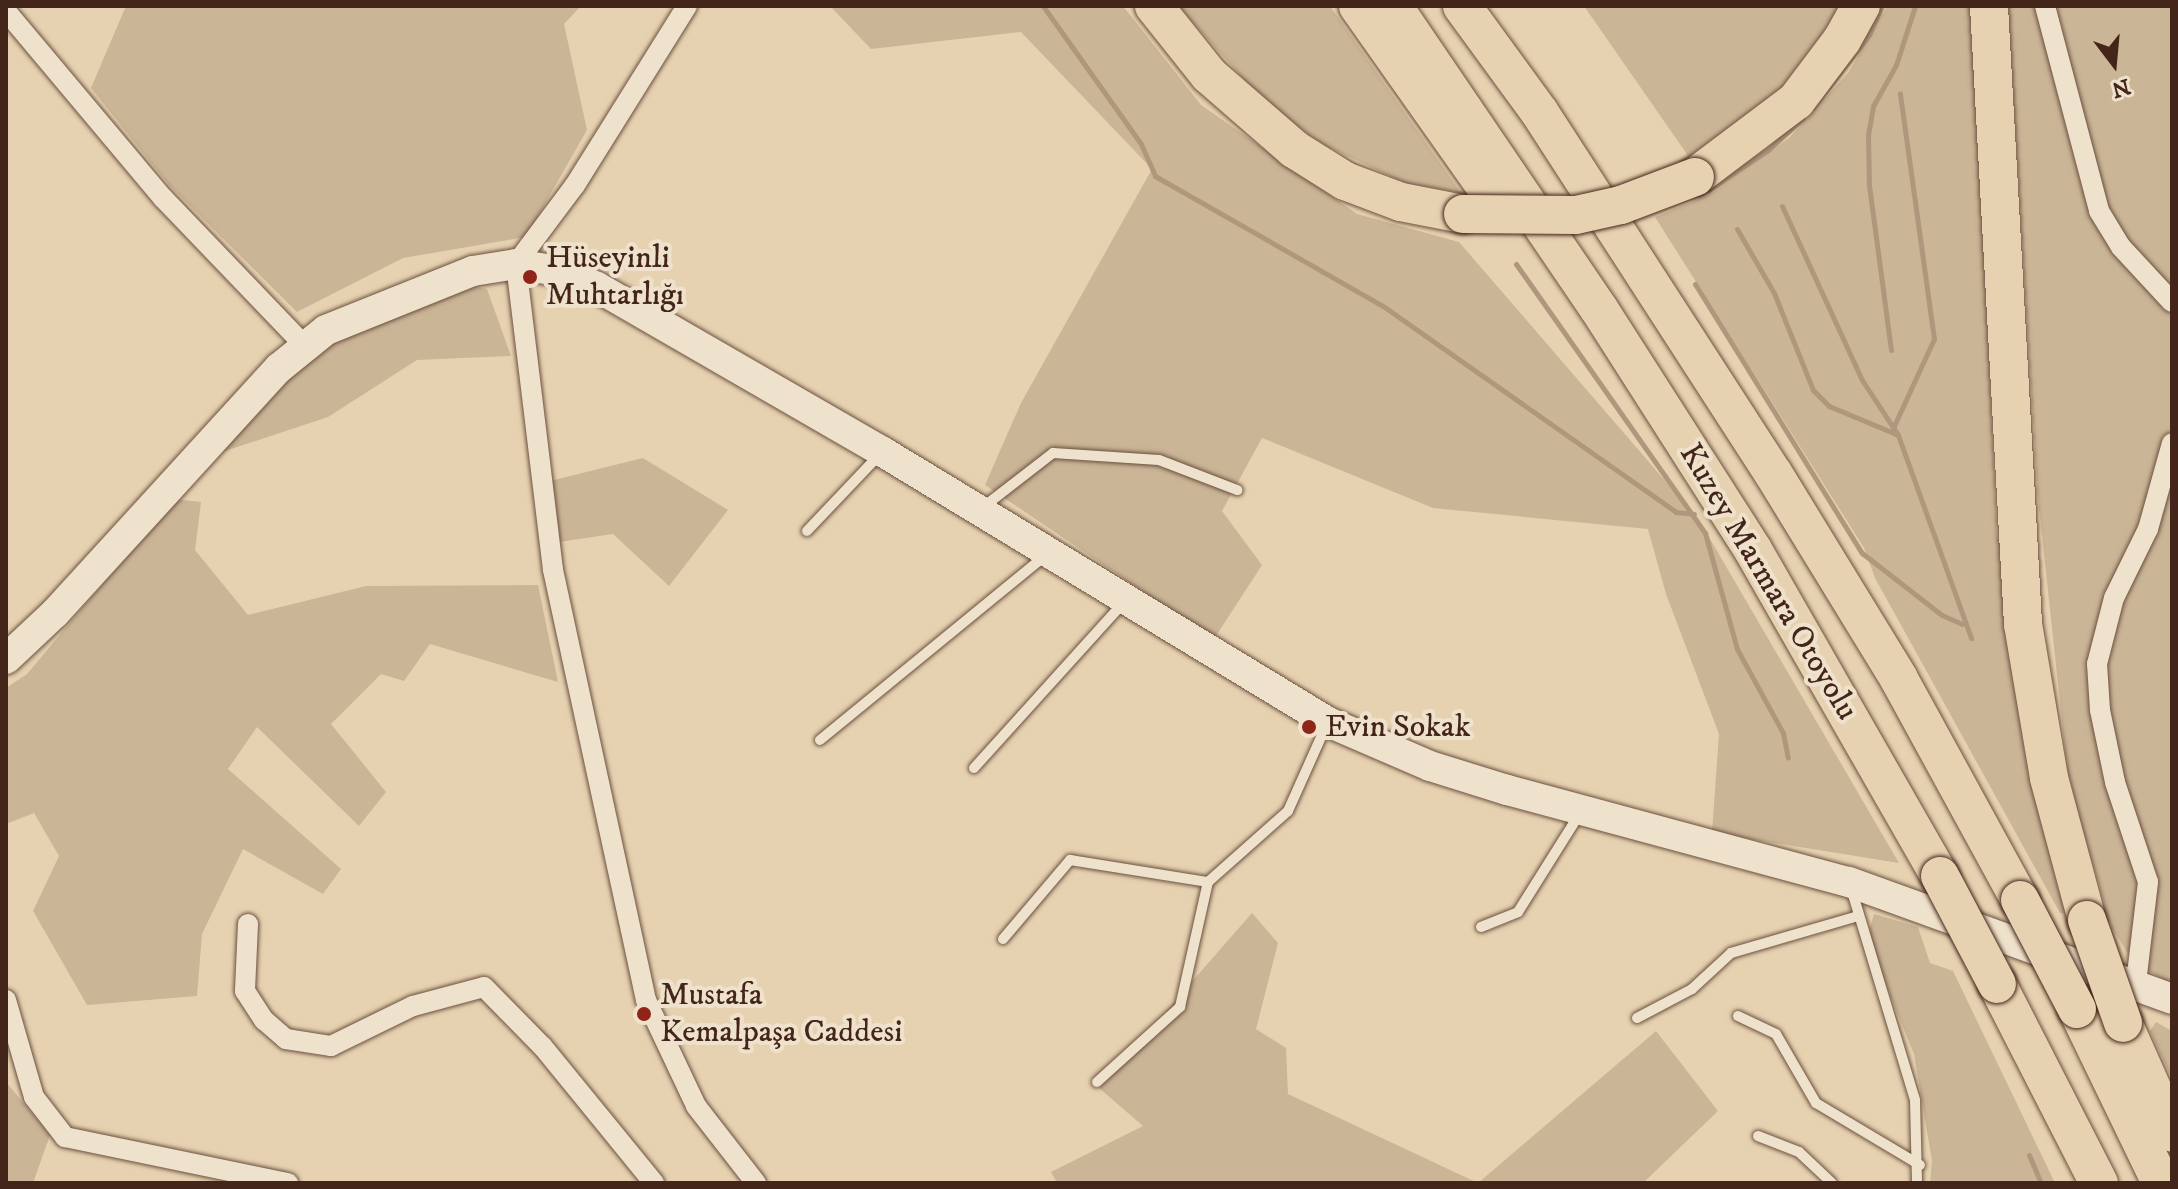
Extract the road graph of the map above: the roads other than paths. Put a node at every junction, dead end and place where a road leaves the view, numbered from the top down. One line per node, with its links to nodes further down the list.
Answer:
1 (687, 6): 10 (street)
2 (1154, 6): 6 (highway, bridge)
3 (1358, 6): 18 (highway)
4 (1393, 6): 18 (highway, Kuzey Marmara Otoyolu)
5 (1462, 6): 47 (highway, Kuzey Marmara Otoyolu, bridge)
6 (1861, 6)
7 (1989, 6): 38 (highway, bridge)
8 (2045, 6): 11 (street)
9 (6, 11): 12 (street)
10 (516, 264): 12 (main road); 14 (main road); 44 (street)
11 (2172, 302)
12 (306, 347): 21 (main road)
13 (2172, 443): 32 (street)
14 (883, 452): 16 (main road); 17 (lane)
15 (1237, 490): 16 (lane)
16 (977, 512): 19 (main road)
17 (807, 531)
18 (1753, 550): 46 (highway, Kuzey Marmara Otoyolu, bridge)
19 (1047, 554): 20 (main road); 23 (lane)
20 (1124, 601): 22 (main road); 24 (lane)
21 (6, 659)
22 (1328, 722): 25 (main road); 26 (lane)
23 (820, 740)
24 (974, 768)
25 (1580, 813): 27 (main road); 30 (lane)
26 (1208, 882): 31 (lane); 37 (lane)
27 (1849, 882): 28 (lane); 32 (main road)
28 (1858, 916): 36 (lane); 40 (lane)
29 (248, 924): 43 (street)
30 (1481, 927)
31 (1003, 939)
32 (2136, 983): 33 (main road)
33 (2172, 999)
34 (6, 1000): 42 (street)
35 (1738, 1016): 40 (lane)
36 (1637, 1018)
37 (1097, 1082)
38 (2172, 1133)
39 (1758, 1136): 45 (lane)
40 (1920, 1165): 41 (lane)
41 (1916, 1182)
42 (288, 1183)
43 (654, 1183)
44 (756, 1183)
45 (1832, 1183)
46 (2099, 1183)
47 (2161, 1183)

